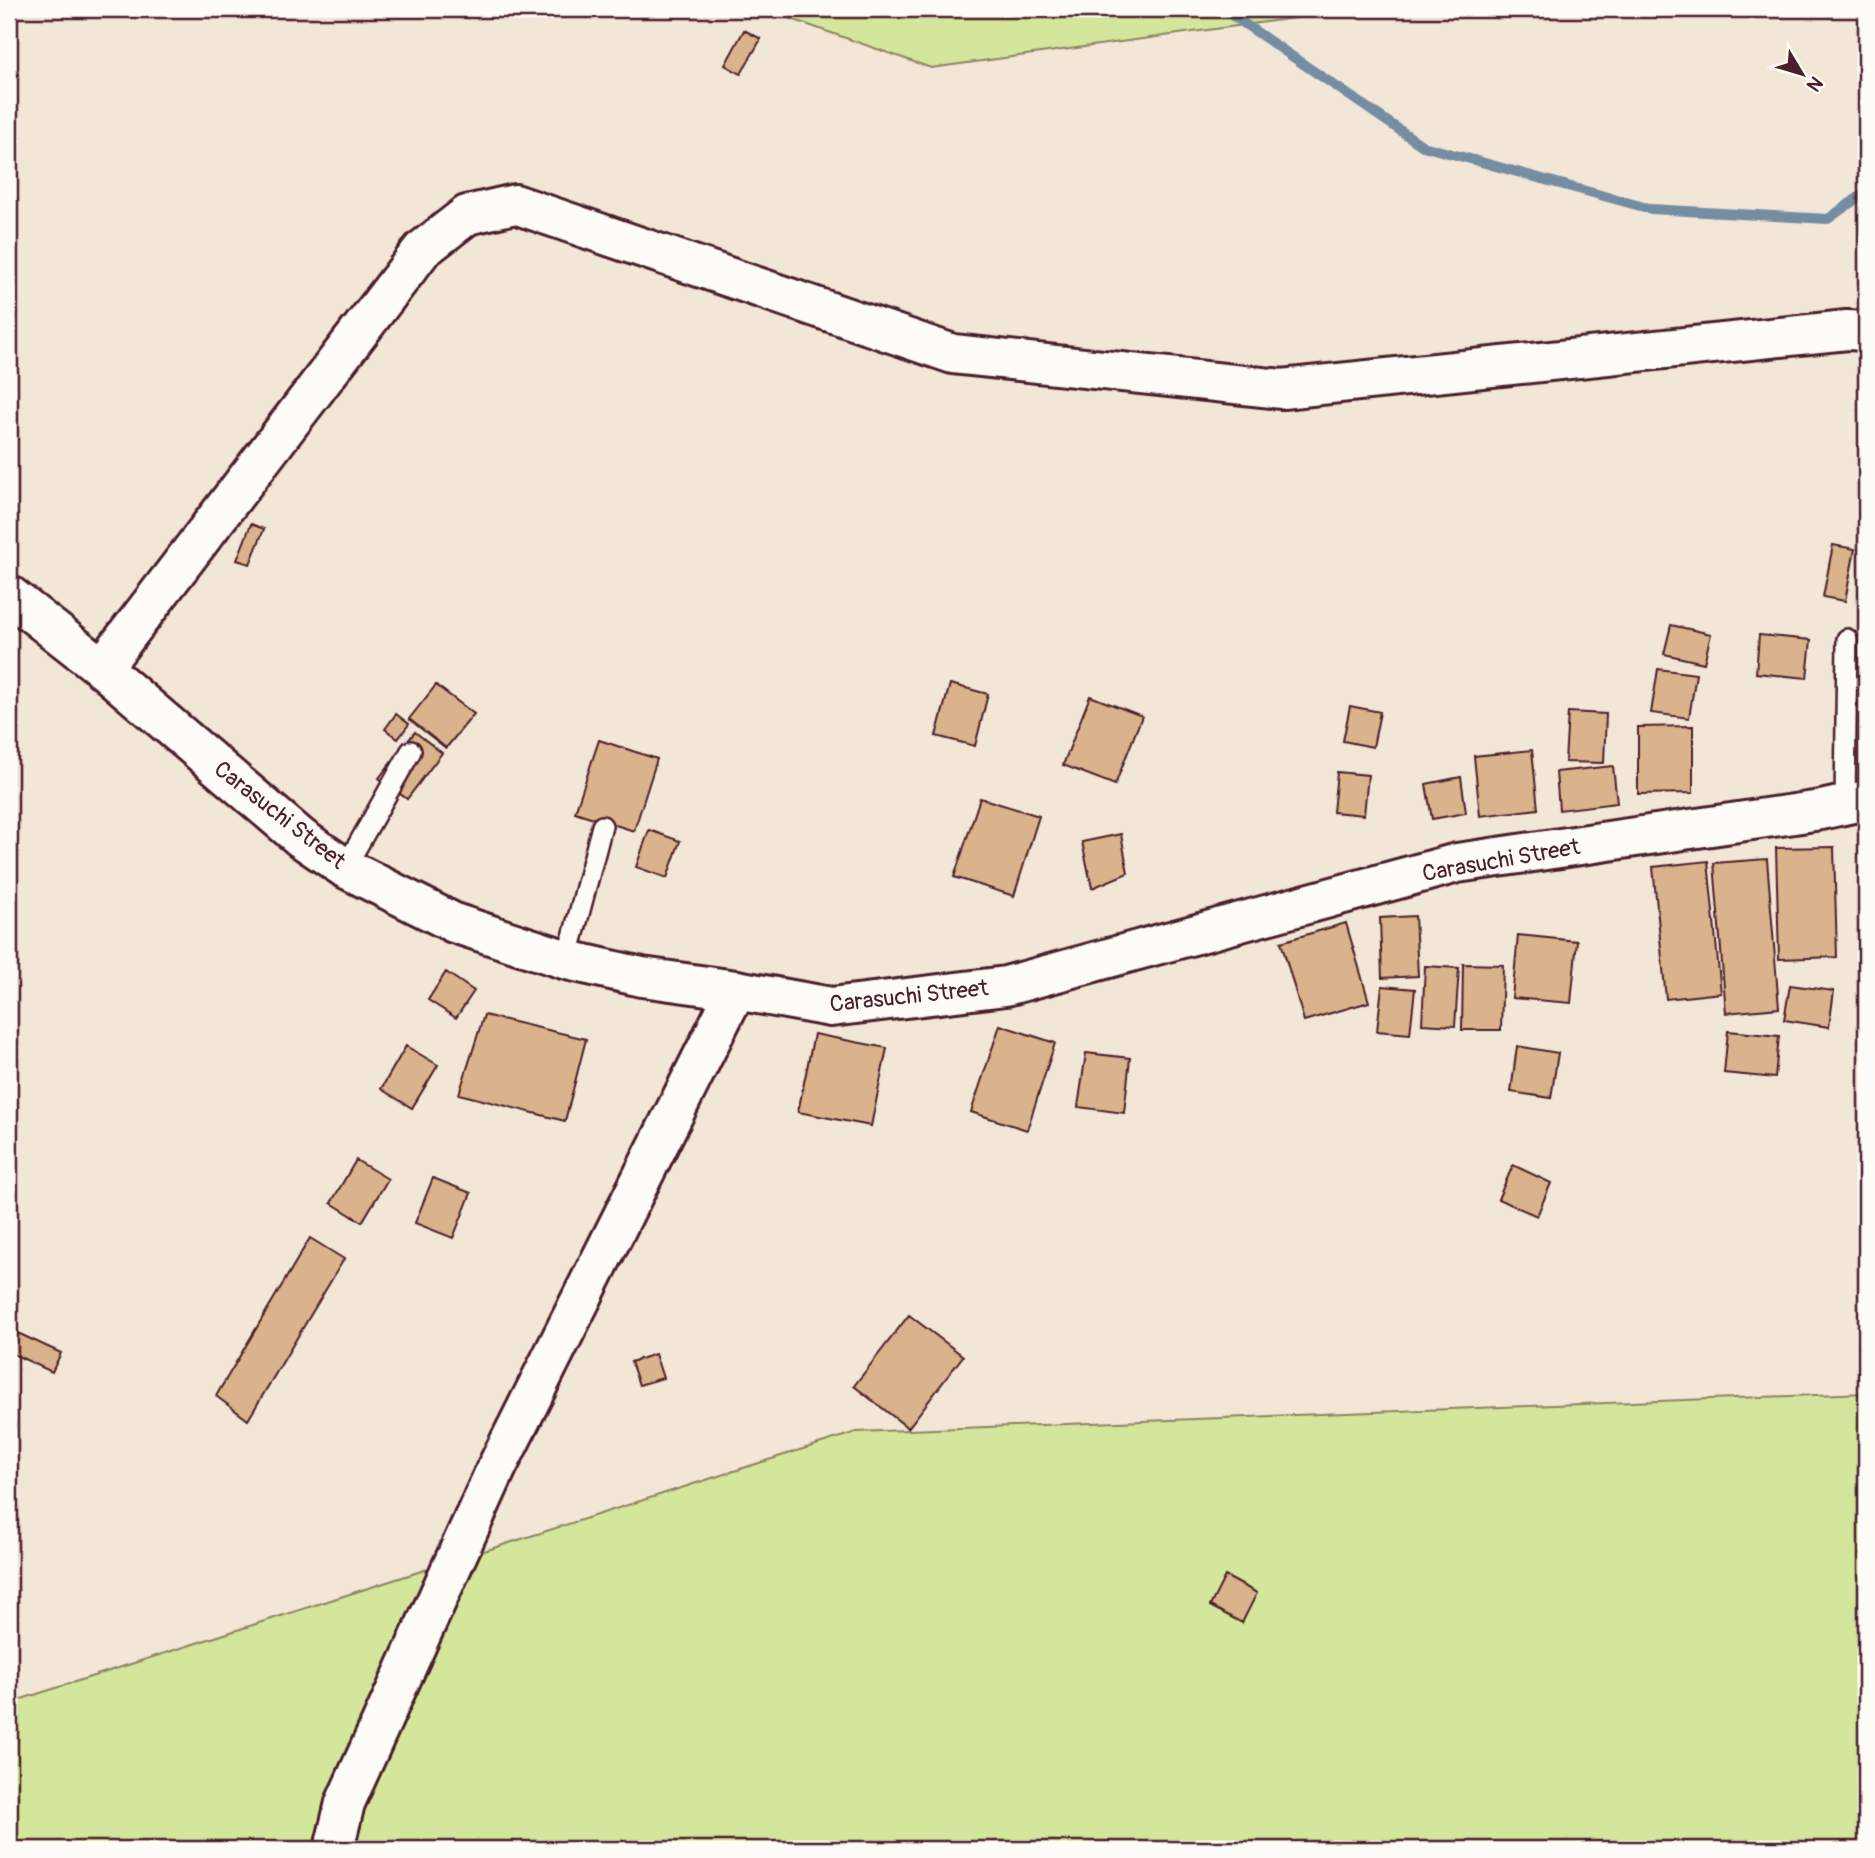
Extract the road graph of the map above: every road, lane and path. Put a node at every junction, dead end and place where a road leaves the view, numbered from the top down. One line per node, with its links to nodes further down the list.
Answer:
1 (1866, 331): 4 (street)
2 (9, 595): 4 (street, Carasuchi Street)
3 (1847, 639): 6 (lane)
4 (102, 668): 8 (street, Carasuchi Street)
5 (411, 751): 8 (lane)
6 (1856, 803): 10 (street, Carasuchi Street)
7 (602, 826): 9 (lane)
8 (345, 868): 9 (street, Carasuchi Street)
9 (567, 960): 10 (street, Carasuchi Street)
10 (737, 990): 11 (street)
11 (334, 1849)

